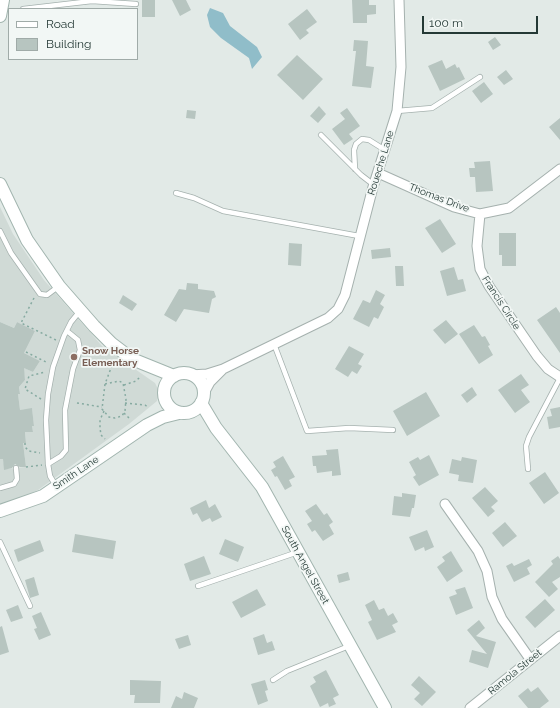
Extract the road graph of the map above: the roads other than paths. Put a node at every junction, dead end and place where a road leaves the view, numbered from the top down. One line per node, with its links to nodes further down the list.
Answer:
1 (400, 0): 5 (street, Roueche Lane)
2 (136, 4): 3 (lane)
3 (32, 8)
4 (480, 76): 5 (lane)
5 (397, 111): 7 (street, Roueche Lane)
6 (321, 134): 9 (lane)
7 (385, 150): 9 (lane); 10 (street, Roueche Lane)
8 (560, 168): 14 (street, Thomas Drive)
9 (355, 169): 11 (lane)
10 (378, 173): 11 (street, Roueche Lane); 14 (street, Thomas Drive)
11 (374, 185): 16 (street, Roueche Lane)
12 (1, 191): 17 (street)
13 (176, 193): 16 (lane)
14 (480, 214): 25 (street, Francis Circle)
15 (0, 231): 17 (lane)
16 (360, 236): 20 (street, Roueche Lane)
17 (59, 286): 18 (street)
18 (80, 311): 19 (lane); 21 (street)
19 (67, 330): 32 (lane); 32 (lane)
20 (274, 344): 22 (street); 31 (lane)
21 (144, 365): 24 (street); 26 (street)
22 (223, 369): 23 (street); 27 (street)
23 (191, 375): 24 (street); 27 (street)
24 (174, 376): 26 (street)
25 (560, 377): 34 (lane)
26 (164, 392): 28 (street); 29 (street, Smith Lane)
27 (203, 398): 28 (street); 30 (street, South Angel Street)
28 (183, 413): 29 (street, Smith Lane); 30 (street, South Angel Street)
29 (147, 425): 35 (street, Smith Lane)
30 (216, 428): 40 (street, South Angel Street)
31 (393, 430)
32 (48, 464): 35 (lane)
33 (16, 468): 36 (lane)
34 (528, 469)
35 (56, 486): 38 (street, Smith Lane)
36 (0, 488)
37 (445, 504): 45 (street)
38 (0, 511)
39 (0, 542): 42 (lane)
40 (298, 552): 41 (lane); 44 (street, South Angel Street)
41 (198, 586)
42 (30, 606)
43 (560, 636): 45 (street, Ramola Street)
44 (351, 645): 46 (lane); 47 (street, South Angel Street)
45 (530, 659): 48 (street, Ramola Street)
46 (273, 680)
47 (385, 708)
48 (470, 708)

